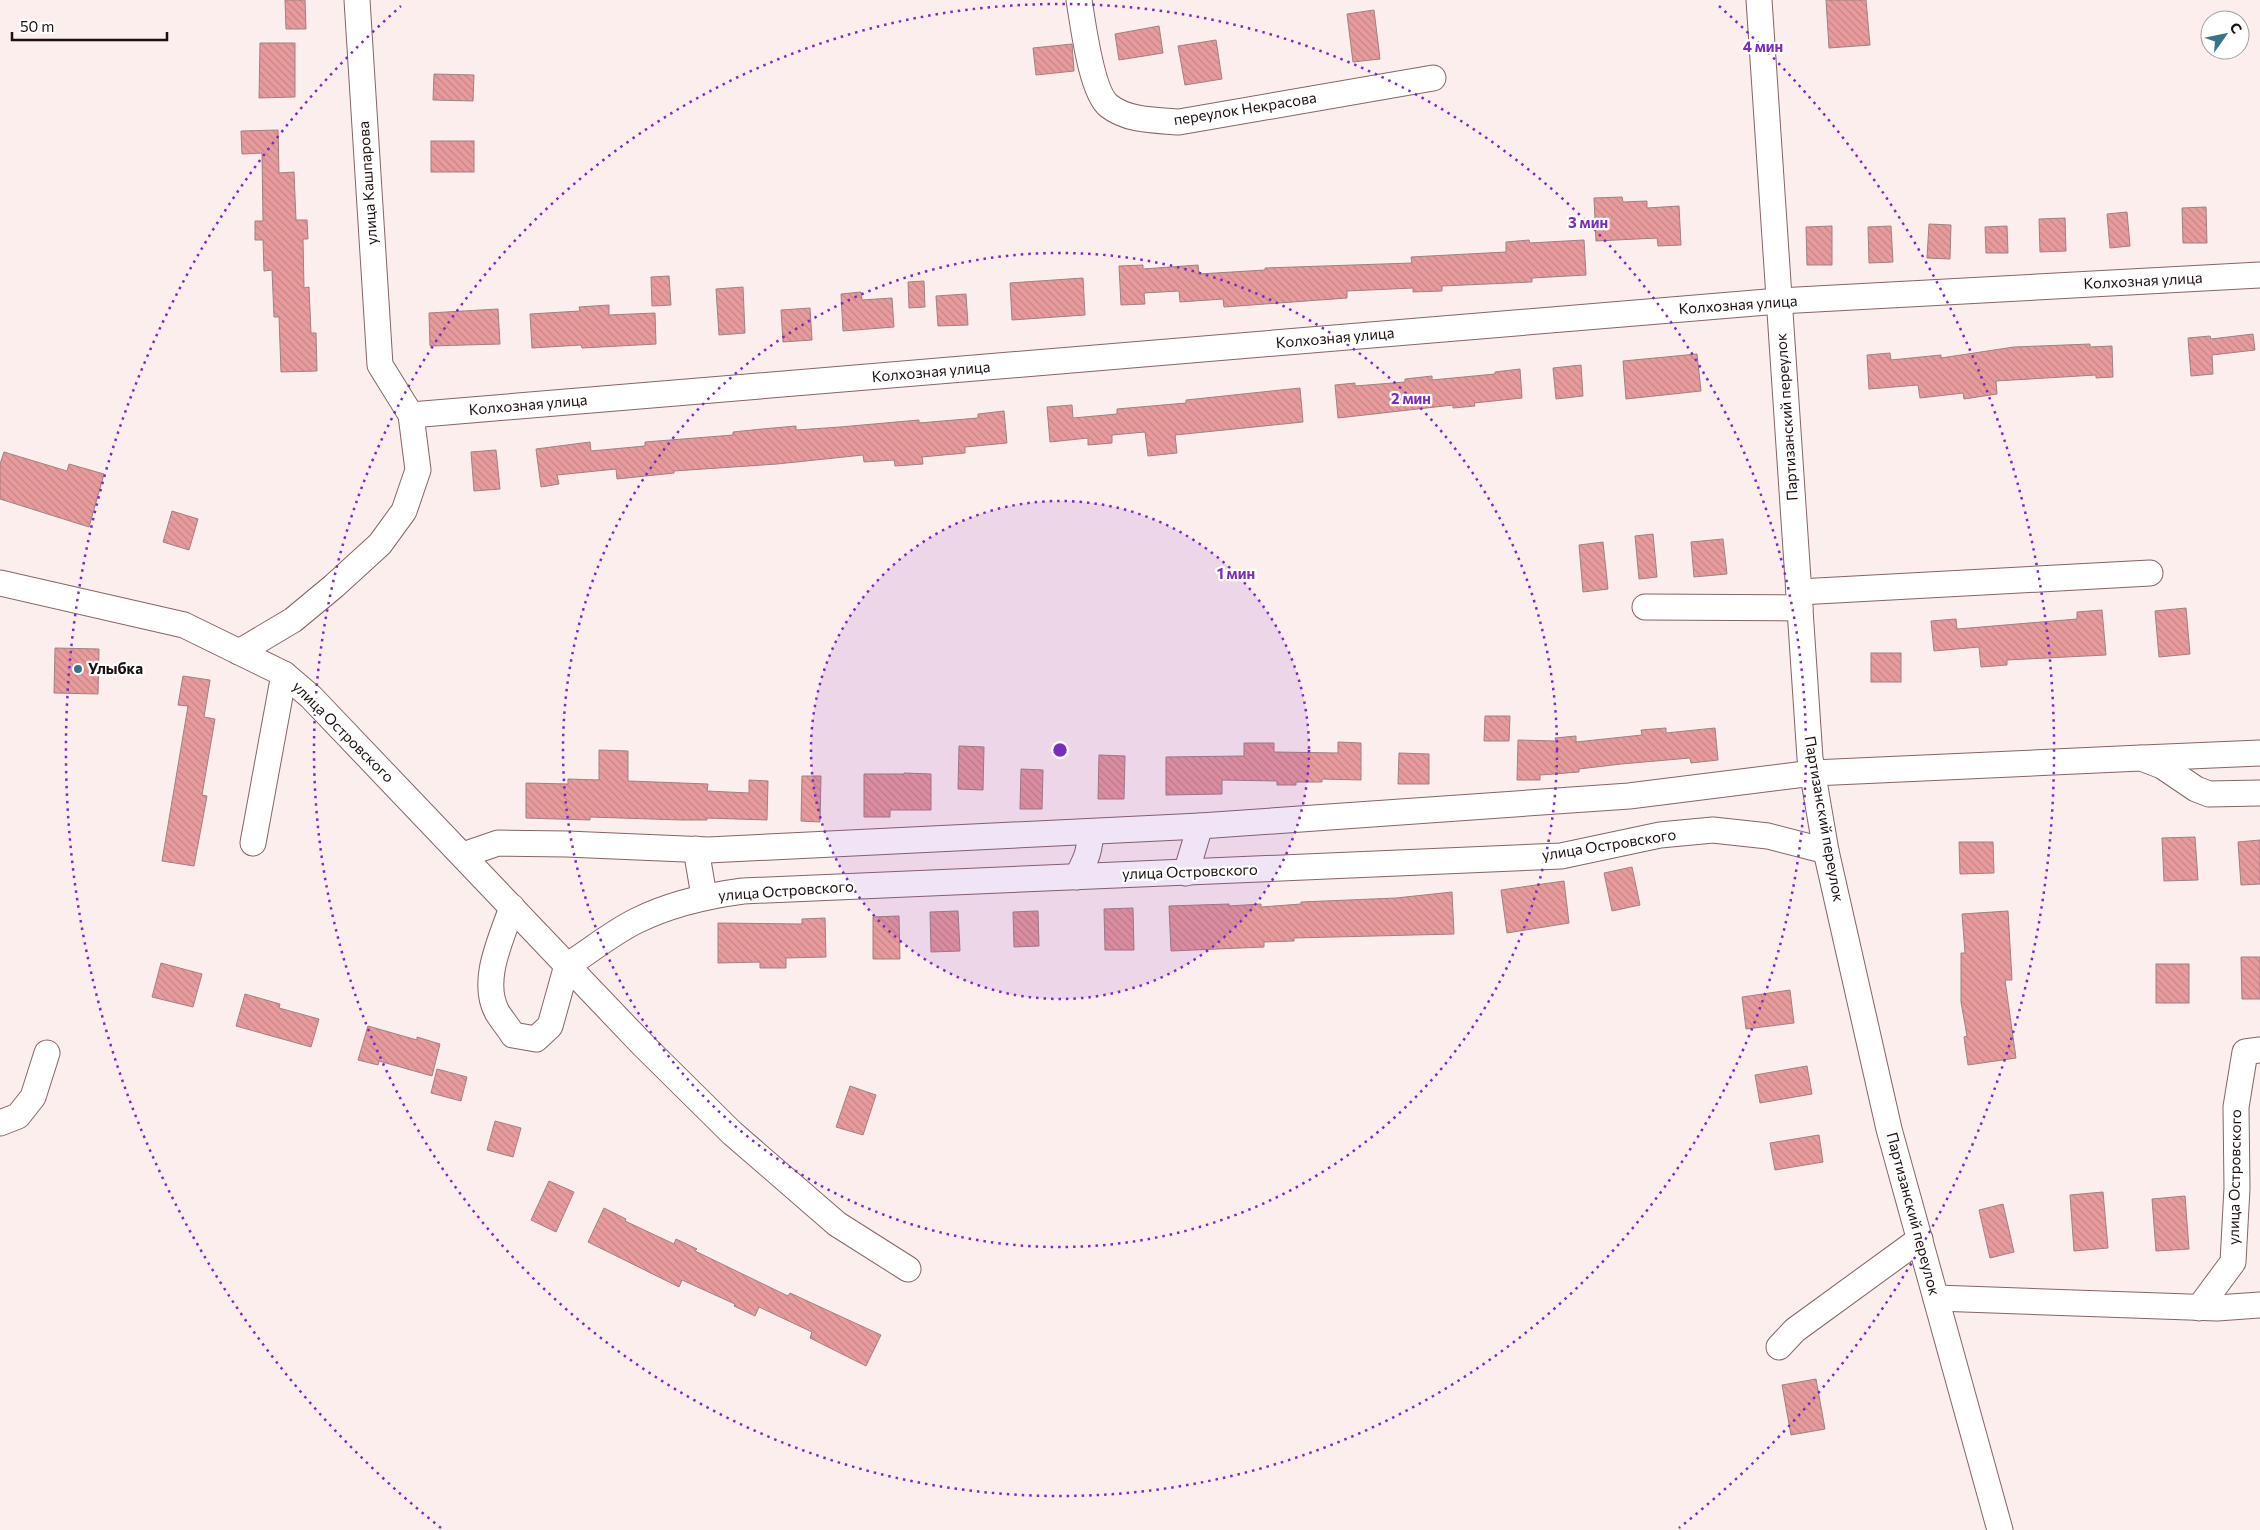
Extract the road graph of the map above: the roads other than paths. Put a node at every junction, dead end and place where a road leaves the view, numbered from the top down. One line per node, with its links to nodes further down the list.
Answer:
1 (357, 0): 7 (street, улица Кашпарова)
2 (1079, 0): 4 (street, переулок Некрасова)
3 (1759, 0): 6 (street, Партизанский переулок)
4 (1433, 78)
5 (2260, 275): 6 (street, Колхозная улица)
6 (1780, 301): 7 (street, Колхозная улица); 10 (street, Партизанский переулок)
7 (410, 415): 12 (street)
8 (2150, 573): 10 (street)
9 (0, 582): 12 (street, улица Островского)
10 (1799, 600): 11 (street); 16 (street, Партизанский переулок)
11 (1646, 608)
12 (240, 652): 13 (street, улица Островского)
13 (284, 674): 20 (street); 23 (street, улица Островского)
14 (2260, 753): 15 (street)
15 (2141, 758): 16 (street); 17 (street)
16 (1813, 773): 18 (street); 22 (street, Партизанский переулок)
17 (2260, 792)
18 (1200, 826): 19 (street); 24 (street)
19 (1090, 832): 21 (street); 25 (street)
20 (253, 843)
21 (696, 849): 23 (street); 26 (street)
22 (1826, 851): 24 (street, улица Островского); 32 (street, Партизанский переулок)
23 (463, 855): 27 (street, улица Островского)
24 (1186, 872): 25 (street, улица Островского)
25 (1077, 877): 26 (street, улица Островского)
26 (704, 896): 28 (street, улица Островского)
27 (512, 907): 28 (street, улица Островского); 28 (street)
28 (568, 965): 33 (street, улица Островского)
29 (2260, 1050): 36 (street, улица Островского)
30 (47, 1053): 31 (street)
31 (0, 1123)
32 (1920, 1239): 34 (street, Партизанский переулок); 37 (street)
33 (908, 1269)
34 (1936, 1298): 36 (street); 38 (street, Партизанский переулок)
35 (2260, 1305): 36 (street)
36 (2200, 1308)
37 (1779, 1347)
38 (2000, 1530)

